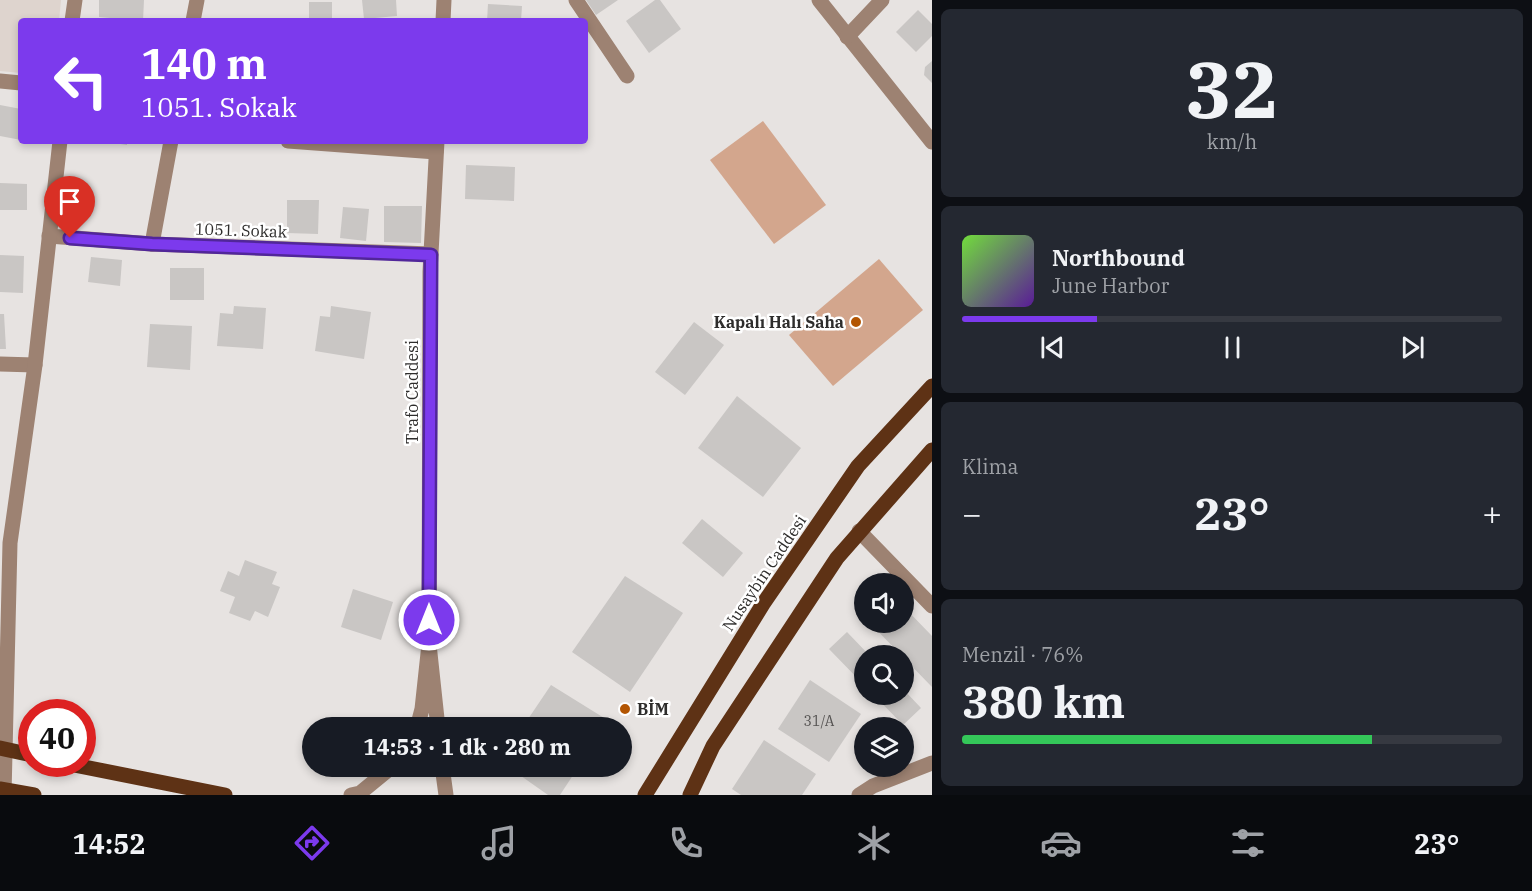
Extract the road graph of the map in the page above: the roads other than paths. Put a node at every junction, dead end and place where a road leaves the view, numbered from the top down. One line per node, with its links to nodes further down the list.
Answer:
1 (75, 0): 7 (street)
2 (197, 0): 8 (street)
3 (444, 0): 9 (street)
4 (576, 0): 11 (street)
5 (819, 0): 10 (street)
6 (882, 0): 10 (street)
7 (72, 18)
8 (194, 18)
9 (442, 18)
10 (847, 37): 14 (street)
11 (627, 76)
12 (0, 81): 13 (street)
13 (18, 83)
14 (932, 142)
15 (60, 144): 19 (street)
16 (170, 144): 20 (street)
17 (377, 144): 18 (street)
18 (436, 146): 21 (street, Trafo Caddesi)
19 (49, 236): 20 (street, 1051. Sokak); 23 (street)
20 (152, 244): 21 (street, 1051. Sokak)
21 (431, 255): 29 (street, Trafo Caddesi)
22 (0, 364): 23 (street)
23 (35, 365): 27 (street)
24 (932, 386): 43 (main road, Nusaybin Caddesi)
25 (932, 450): 26 (main road)
26 (859, 531): 28 (street); 44 (main road)
27 (5, 544): 32 (street)
28 (932, 606)
29 (429, 644): 30 (street); 31 (street)
30 (420, 717)
31 (437, 717)
32 (2, 749): 33 (main road); 38 (street)
33 (18, 752)
34 (932, 763): 45 (street)
35 (96, 769): 40 (main road)
36 (380, 777): 41 (street)
37 (444, 777): 42 (street)
38 (3, 791): 39 (main road)
39 (34, 795)
40 (225, 795)
41 (351, 795)
42 (446, 795)
43 (645, 795)
44 (690, 795)
45 (859, 795)

